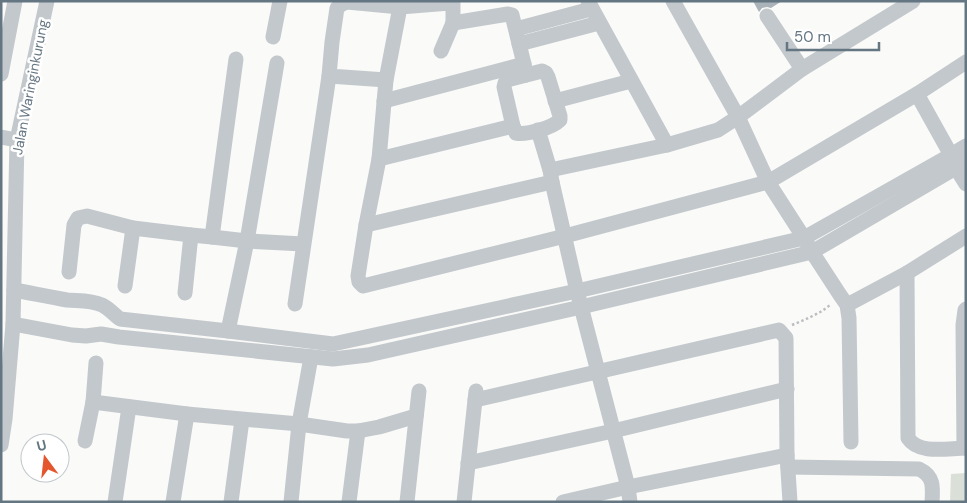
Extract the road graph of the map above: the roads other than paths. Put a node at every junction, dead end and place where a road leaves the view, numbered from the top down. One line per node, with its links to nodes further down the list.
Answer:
1 (15, 1): 20 (street)
2 (47, 1): 31 (street, Jalan Waringinkurung)
3 (280, 1): 12 (street)
4 (673, 1): 27 (street)
5 (913, 1): 19 (street)
6 (590, 5): 10 (street); 11 (street)
7 (400, 7): 9 (street); 21 (street); 22 (street)
8 (767, 16): 19 (street)
9 (453, 23): 11 (street); 14 (street)
10 (600, 24): 13 (street); 23 (street)
11 (516, 28): 13 (street)
12 (273, 37)
13 (519, 44): 18 (street)
14 (441, 52)
15 (236, 59): 42 (street)
16 (966, 62): 24 (street)
17 (277, 63): 46 (street)
18 (525, 69): 25 (street); 26 (street); 28 (street)
19 (802, 69): 27 (street)
20 (1, 74)
21 (329, 76): 22 (street); 47 (street)
22 (386, 80): 25 (street)
23 (632, 81): 26 (street); 32 (street)
24 (917, 94): 35 (street); 37 (street)
25 (384, 101): 34 (street)
26 (555, 101): 29 (street)
27 (738, 117): 32 (street); 37 (street)
28 (513, 126): 29 (street); 34 (street)
29 (538, 130): 36 (street)
30 (1, 137): 31 (street)
31 (17, 140): 52 (street, Jalan Waringinkurung)
32 (667, 145): 36 (street)
33 (966, 146): 35 (street)
34 (379, 159): 39 (street)
35 (958, 162): 38 (street); 45 (street); 48 (street)
36 (551, 176): 39 (street); 43 (street)
37 (768, 182): 43 (street); 45 (street)
38 (966, 184)
39 (366, 225): 43 (street)
40 (134, 228): 41 (street); 49 (street); 51 (street)
41 (191, 235): 42 (street); 54 (street)
42 (212, 236): 46 (street)
43 (565, 236): 53 (street)
44 (966, 236): 50 (street)
45 (804, 238): 48 (street); 53 (street)
46 (247, 241): 47 (street); 60 (street)
47 (303, 244): 56 (street)
48 (812, 252): 55 (street); 57 (street)
49 (69, 272)
50 (907, 272): 55 (street); 79 (street)
51 (125, 286)
52 (14, 290): 59 (street, Jalan Waringinkurung); 60 (street)
53 (577, 291): 57 (street); 61 (street)
54 (185, 294)
55 (844, 300): 77 (street)
56 (295, 304)
57 (582, 307): 61 (street); 64 (street)
58 (966, 309): 79 (street)
59 (14, 324): 62 (street); 71 (street, Jalan Waringinkurung)
60 (228, 330): 61 (street)
61 (333, 352): 62 (street)
62 (312, 357): 73 (street)
63 (96, 363): 67 (street)
64 (599, 372): 65 (street); 75 (street); 81 (street)
65 (788, 389): 75 (street); 80 (street)
66 (419, 391): 70 (street)
67 (93, 402): 68 (street); 76 (street)
68 (129, 407): 69 (street); 83 (street)
69 (187, 414): 72 (street); 84 (street)
70 (416, 416): 74 (street); 88 (street)
71 (3, 419): 78 (street, Jalan Waringinkurung)
72 (242, 420): 73 (street); 85 (street)
73 (299, 424): 74 (street); 86 (street)
74 (358, 431): 87 (street)
75 (613, 431): 81 (street); 82 (street)
76 (85, 442)
77 (851, 442)
78 (1, 445)
79 (965, 448)
80 (787, 461): 82 (street); 91 (street); 92 (street)
81 (468, 463): 89 (street)
82 (629, 494): 90 (street)
83 (115, 502)
84 (172, 502)
85 (231, 502)
86 (291, 502)
87 (349, 502)
88 (407, 502)
89 (464, 502)
90 (563, 502)
91 (790, 502)
92 (932, 502)

